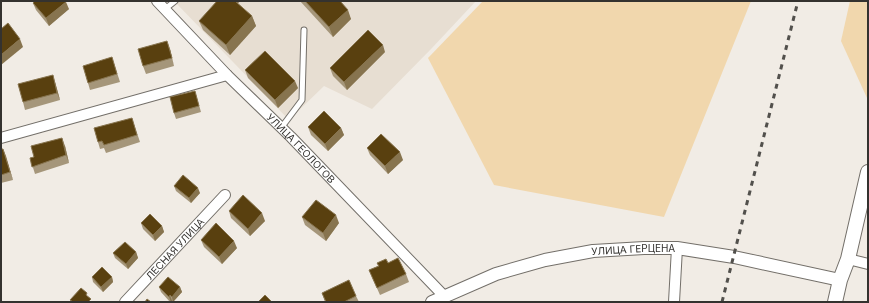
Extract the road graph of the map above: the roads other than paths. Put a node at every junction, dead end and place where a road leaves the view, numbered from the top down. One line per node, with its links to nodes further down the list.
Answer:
1 (157, 1): 3 (street, УЛИЦА ГЕОЛОГОВ)
2 (175, 1): 3 (lane)
3 (165, 9): 5 (street, УЛИЦА ГЕОЛОГОВ)
4 (304, 30): 6 (lane)
5 (227, 75): 6 (street, УЛИЦА ГЕОЛОГОВ); 7 (street)
6 (281, 128): 14 (street, УЛИЦА ГЕОЛОГОВ)
7 (1, 138)
8 (868, 172): 11 (main road)
9 (225, 195): 15 (street, ЛЕСНАЯ УЛИЦА)
10 (677, 248): 13 (street, УЛИЦА ГЕРЦЕНА); 14 (street, УЛИЦА ГЕРЦЕНА); 17 (street)
11 (848, 259): 12 (street); 13 (main road)
12 (868, 264)
13 (840, 280): 18 (main road)
14 (444, 296): 16 (street, УЛИЦА ГЕРЦЕНА)
15 (125, 302)
16 (432, 302)
17 (674, 302)
18 (835, 302)

